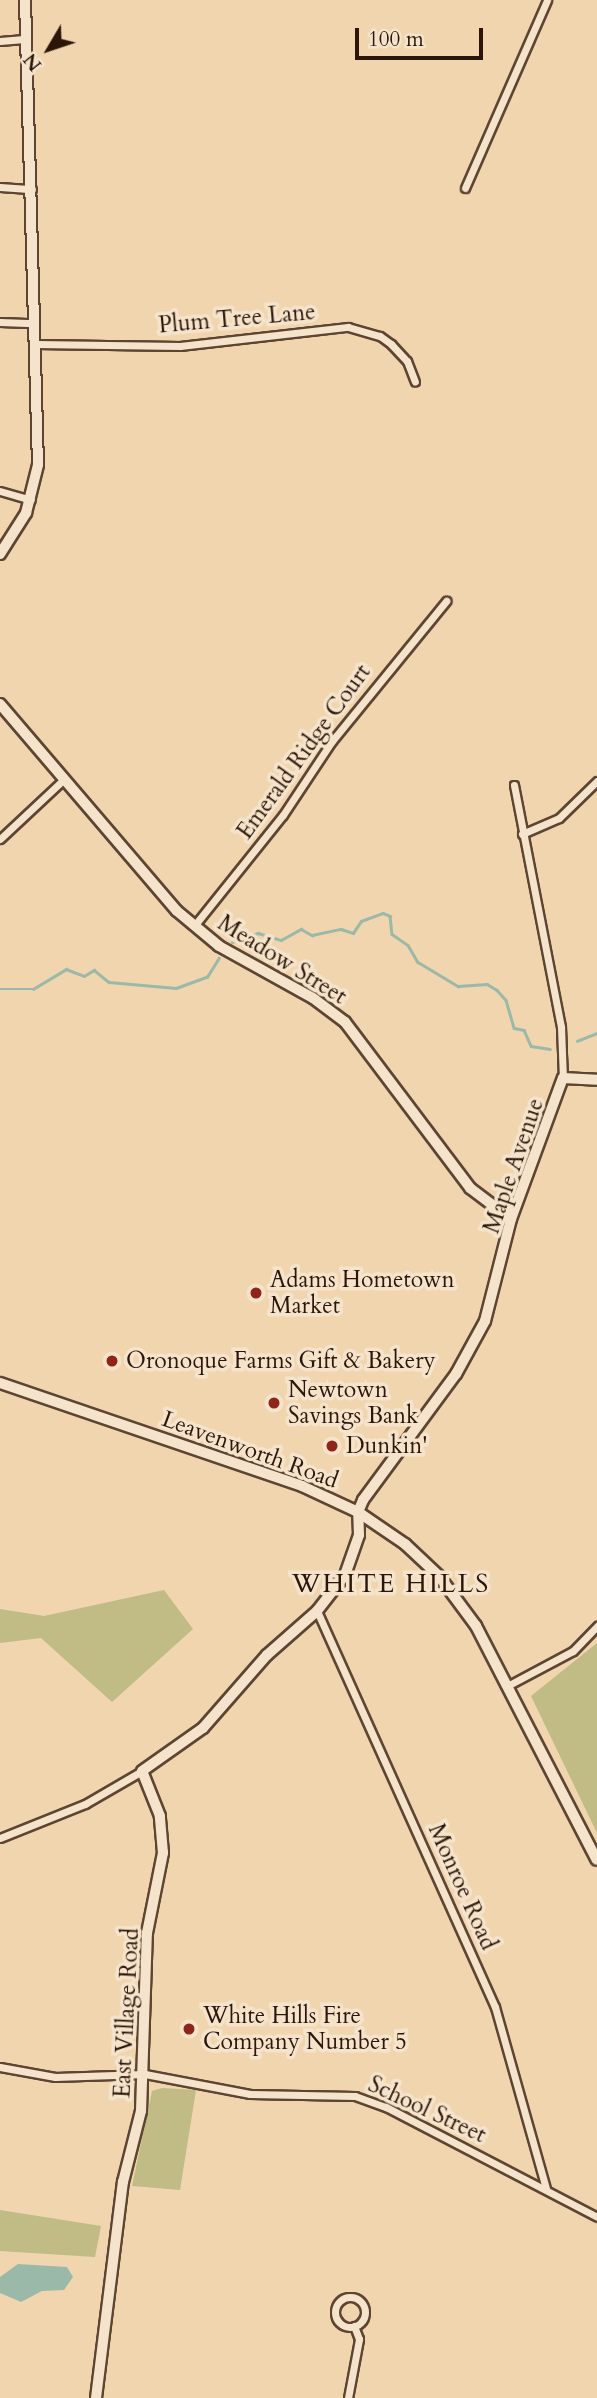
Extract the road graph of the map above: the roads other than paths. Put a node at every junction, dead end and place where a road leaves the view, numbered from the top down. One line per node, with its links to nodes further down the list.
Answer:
1 (25, 0): 3 (street)
2 (547, 0): 7 (street)
3 (24, 39): 4 (street); 6 (street)
4 (0, 41)
5 (0, 187): 6 (street)
6 (32, 188): 9 (street)
7 (465, 188)
8 (0, 322): 9 (street)
9 (34, 323): 10 (street)
10 (35, 344): 11 (street, Plum Tree Lane); 13 (street)
11 (415, 382)
12 (0, 491): 13 (street)
13 (32, 500): 14 (street)
14 (0, 554)
15 (446, 601): 22 (street, Emerald Ridge Court)
16 (0, 704): 17 (street, Meadow Street)
17 (63, 780): 21 (street); 22 (street, Meadow Street)
18 (597, 781): 20 (street)
19 (514, 785): 20 (street)
20 (522, 834): 23 (street)
21 (0, 839)
22 (194, 926): 25 (street, Meadow Street)
23 (563, 1078): 24 (street, Maple Avenue); 25 (street, Maple Avenue)
24 (597, 1080)
25 (511, 1219): 27 (street, Maple Avenue)
26 (0, 1383): 27 (street, Leavenworth Road)
27 (358, 1511): 28 (street); 30 (street, Leavenworth Road)
28 (317, 1611): 31 (street); 36 (street, Monroe Road)
29 (597, 1626): 30 (street)
30 (509, 1685): 33 (street, Leavenworth Road)
31 (142, 1771): 32 (street); 35 (street, East Village Road)
32 (0, 1838)
33 (597, 1860)
34 (0, 2067): 35 (street, School Street)
35 (145, 2074): 36 (street, School Street); 39 (street, East Village Road)
36 (546, 2188): 37 (street, School Street)
37 (597, 2217)
38 (354, 2326): 38 (street); 40 (street)
39 (96, 2398)
40 (348, 2398)

